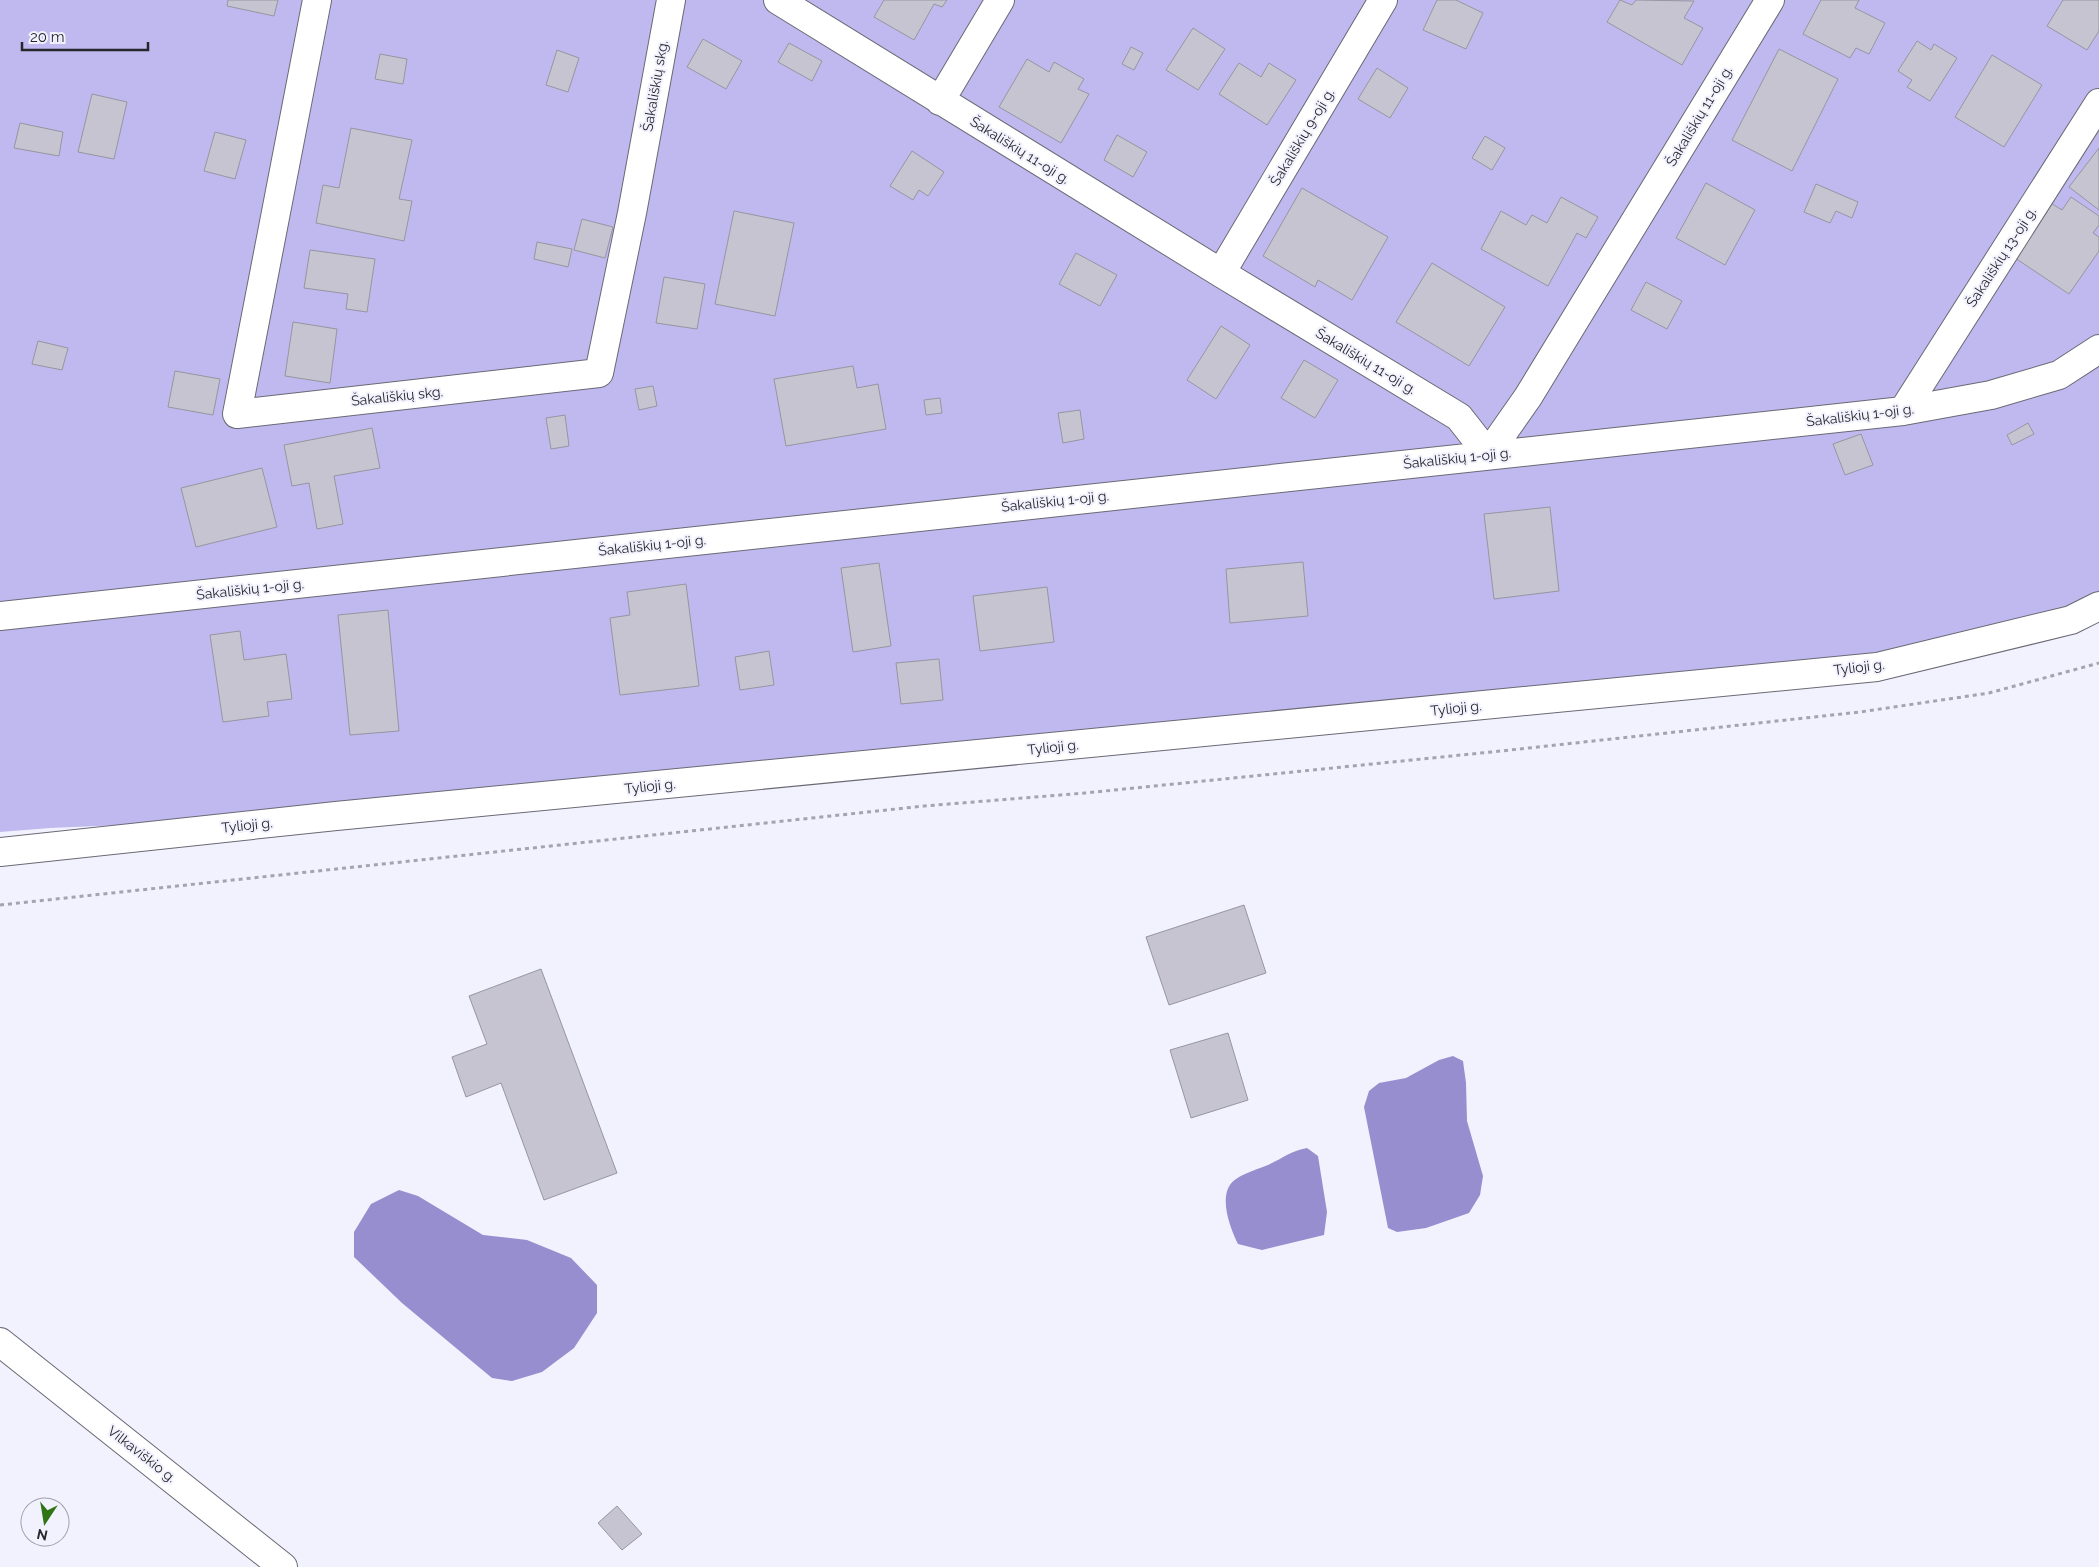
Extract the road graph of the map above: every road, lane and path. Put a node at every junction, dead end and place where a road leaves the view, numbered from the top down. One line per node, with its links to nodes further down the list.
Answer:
1 (317, 0): 2 (main road, Šakališkių skg.)
2 (671, 0)
3 (778, 0): 7 (main road, Šakališkių 11-oji g.)
4 (1000, 0): 7 (main road)
5 (1383, 0): 9 (main road, Šakališkių 9-oji g.)
6 (1770, 0): 12 (main road, Šakališkių 11-oji g.)
7 (940, 101): 9 (main road, Šakališkių 11-oji g.)
8 (2099, 103): 11 (main road, Šakališkių 13-oji g.)
9 (1221, 273): 12 (main road, Šakališkių 11-oji g.)
10 (2099, 349): 11 (main road, Šakališkių 1-oji g.)
11 (1903, 411): 12 (main road, Šakališkių 1-oji g.)
12 (1488, 454): 14 (main road, Šakališkių 1-oji g.)
13 (2099, 606): 16 (main road, Tylioji g.)
14 (0, 616)
15 (2099, 663): 17 (path)
16 (0, 852)
17 (0, 905)
18 (0, 1342): 19 (main road, Vilkaviškio g.)
19 (283, 1567)

